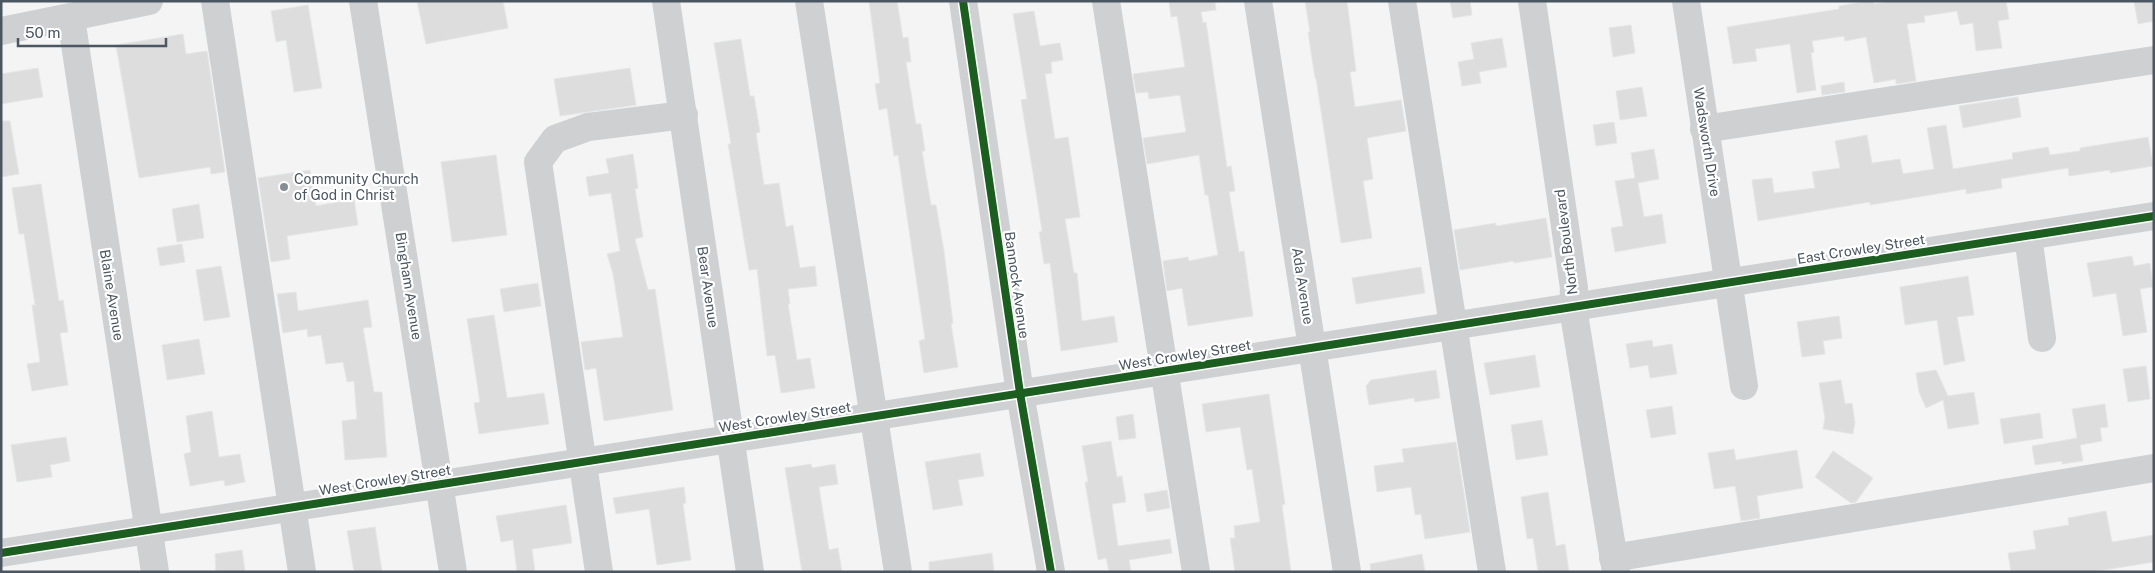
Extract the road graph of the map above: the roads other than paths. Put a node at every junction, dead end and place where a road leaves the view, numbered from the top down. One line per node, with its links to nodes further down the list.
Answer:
1 (149, 1): 12 (street)
2 (215, 1): 32 (street)
3 (363, 1): 31 (street, Bingham Avenue)
4 (666, 1): 15 (street, Bear Avenue)
5 (809, 1): 27 (street)
6 (963, 1): 26 (street, Bannock Avenue)
7 (1106, 1): 24 (street)
8 (1258, 1): 23 (street, Ada Avenue)
9 (1402, 1): 21 (street)
10 (1532, 1): 20 (street, North Boulevard)
11 (1686, 1): 16 (street, Wadsworth Drive)
12 (71, 18): 13 (street); 33 (street, Blaine Avenue)
13 (1, 31)
14 (2154, 60): 16 (street)
15 (684, 115): 28 (street, Bear Avenue); 29 (street)
16 (1704, 129): 19 (street, Wadsworth Drive)
17 (2154, 216): 18 (street, East Crowley Street)
18 (2028, 236): 19 (street, East Crowley Street); 22 (street)
19 (1729, 282): 20 (street, East Crowley Street); 25 (street)
20 (1572, 308): 21 (street, West Crowley Street); 35 (street, North Boulevard)
21 (1454, 326): 23 (street, West Crowley Street); 45 (street)
22 (2042, 338)
23 (1313, 348): 24 (street, West Crowley Street); 44 (street, Ada Avenue)
24 (1164, 371): 26 (street, West Crowley Street); 43 (street)
25 (1744, 386)
26 (1020, 393): 27 (street, West Crowley Street); 42 (street, Bannock Avenue)
27 (874, 416): 28 (street, West Crowley Street); 41 (street)
28 (729, 438): 29 (street, West Crowley Street); 40 (street, Bear Avenue)
29 (582, 462): 31 (street, West Crowley Street); 39 (street)
30 (2154, 468): 35 (street)
31 (439, 484): 32 (street, West Crowley Street); 38 (street, Bingham Avenue)
32 (292, 507): 33 (street, West Crowley Street); 37 (street)
33 (148, 528): 34 (street, West Crowley Street); 36 (street, Blaine Avenue)
34 (3, 555)
35 (1614, 565)
36 (155, 572)
37 (302, 572)
38 (453, 572)
39 (599, 572)
40 (750, 572)
41 (898, 572)
42 (1050, 572)
43 (1196, 572)
44 (1347, 572)
45 (1492, 572)

